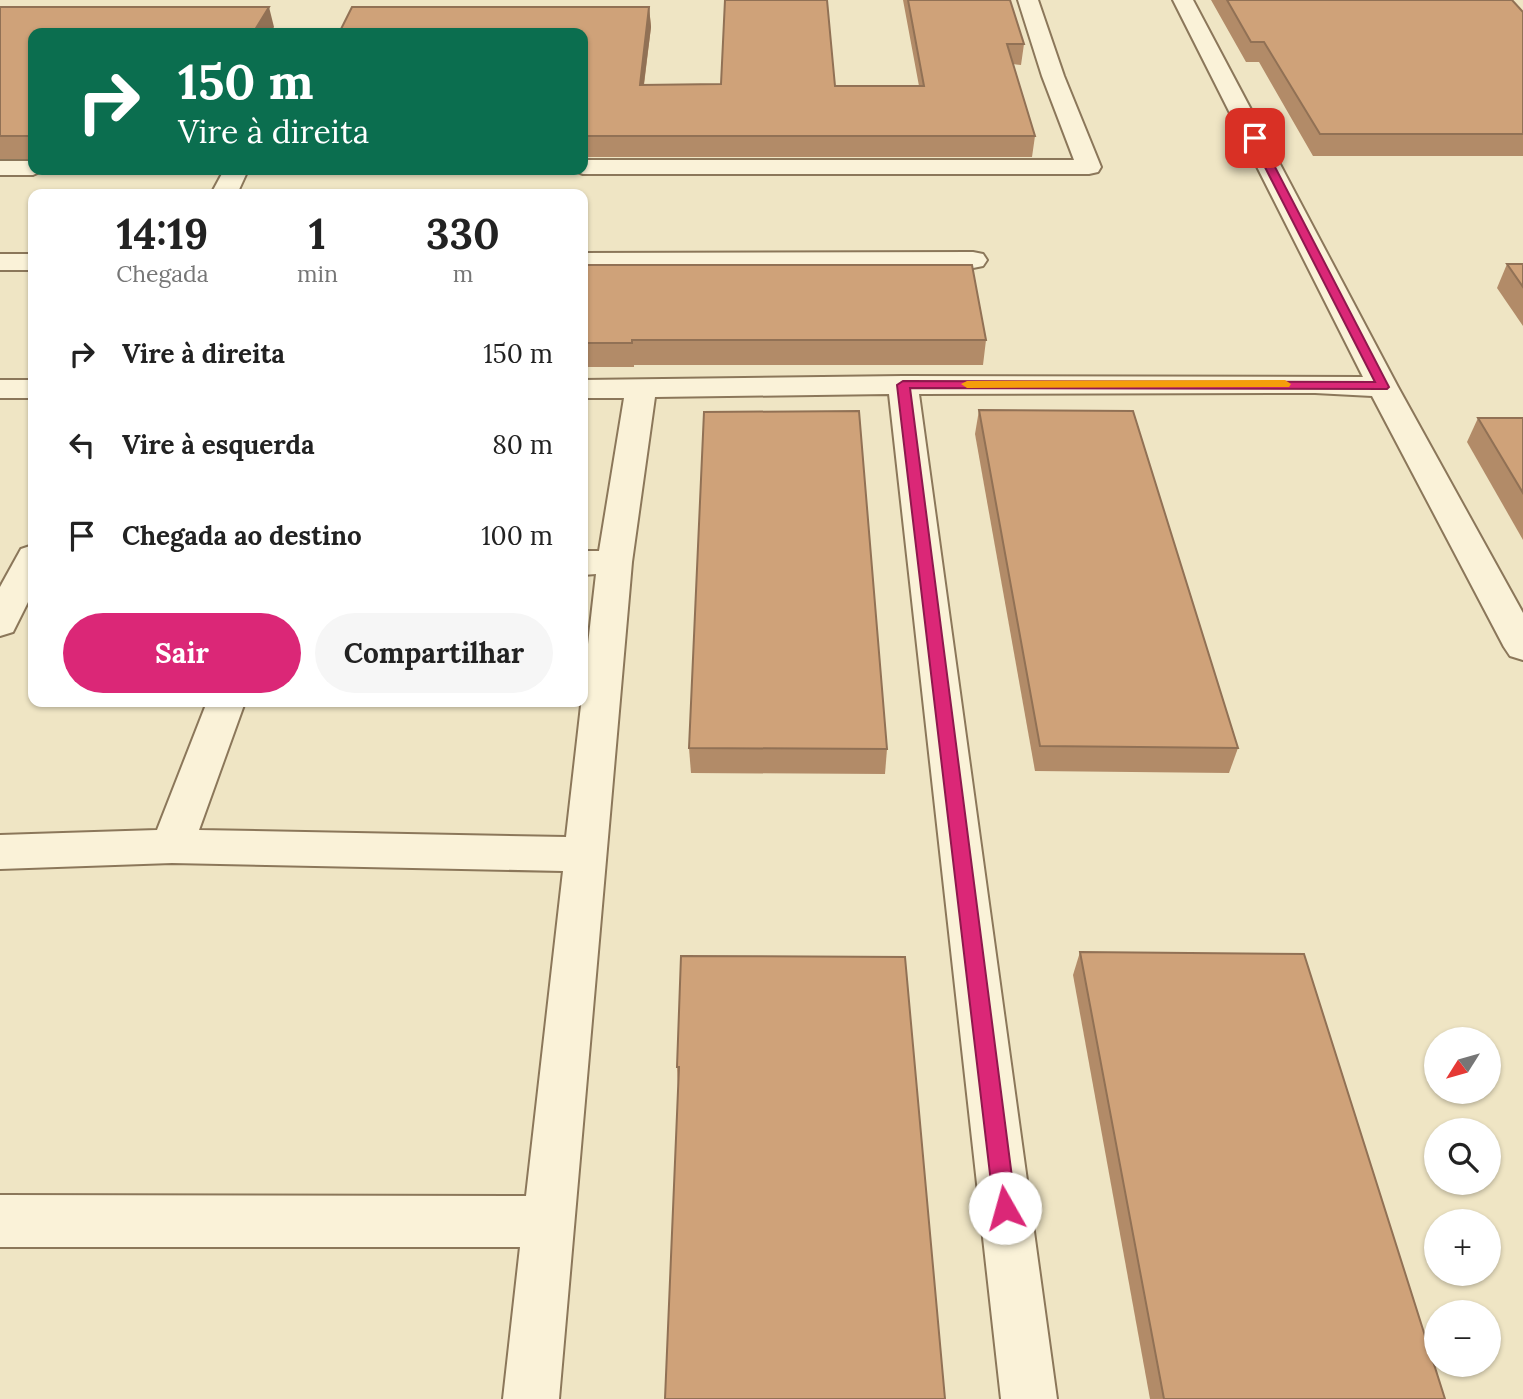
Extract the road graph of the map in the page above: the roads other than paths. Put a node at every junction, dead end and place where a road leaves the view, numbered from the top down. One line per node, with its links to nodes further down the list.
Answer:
1 (1028, 0): 3 (street)
2 (1183, 0): 11 (street)
3 (588, 167)
4 (0, 168): 5 (street)
5 (28, 168)
6 (973, 260): 7 (street)
7 (588, 261)
8 (0, 262): 9 (street)
9 (28, 262)
10 (903, 385): 11 (street); 15 (street); 27 (street)
11 (1383, 387): 19 (street)
12 (0, 389): 13 (street)
13 (28, 389)
14 (588, 389): 15 (street)
15 (641, 389): 16 (street)
16 (599, 562): 23 (street)
17 (24, 565): 18 (street)
18 (0, 623)
19 (1523, 647)
20 (224, 707): 21 (street)
21 (172, 846): 22 (street); 23 (street)
22 (0, 852)
23 (585, 855): 25 (street)
24 (0, 1221): 25 (street)
25 (549, 1222): 26 (street)
26 (531, 1399)
27 (1029, 1399)

